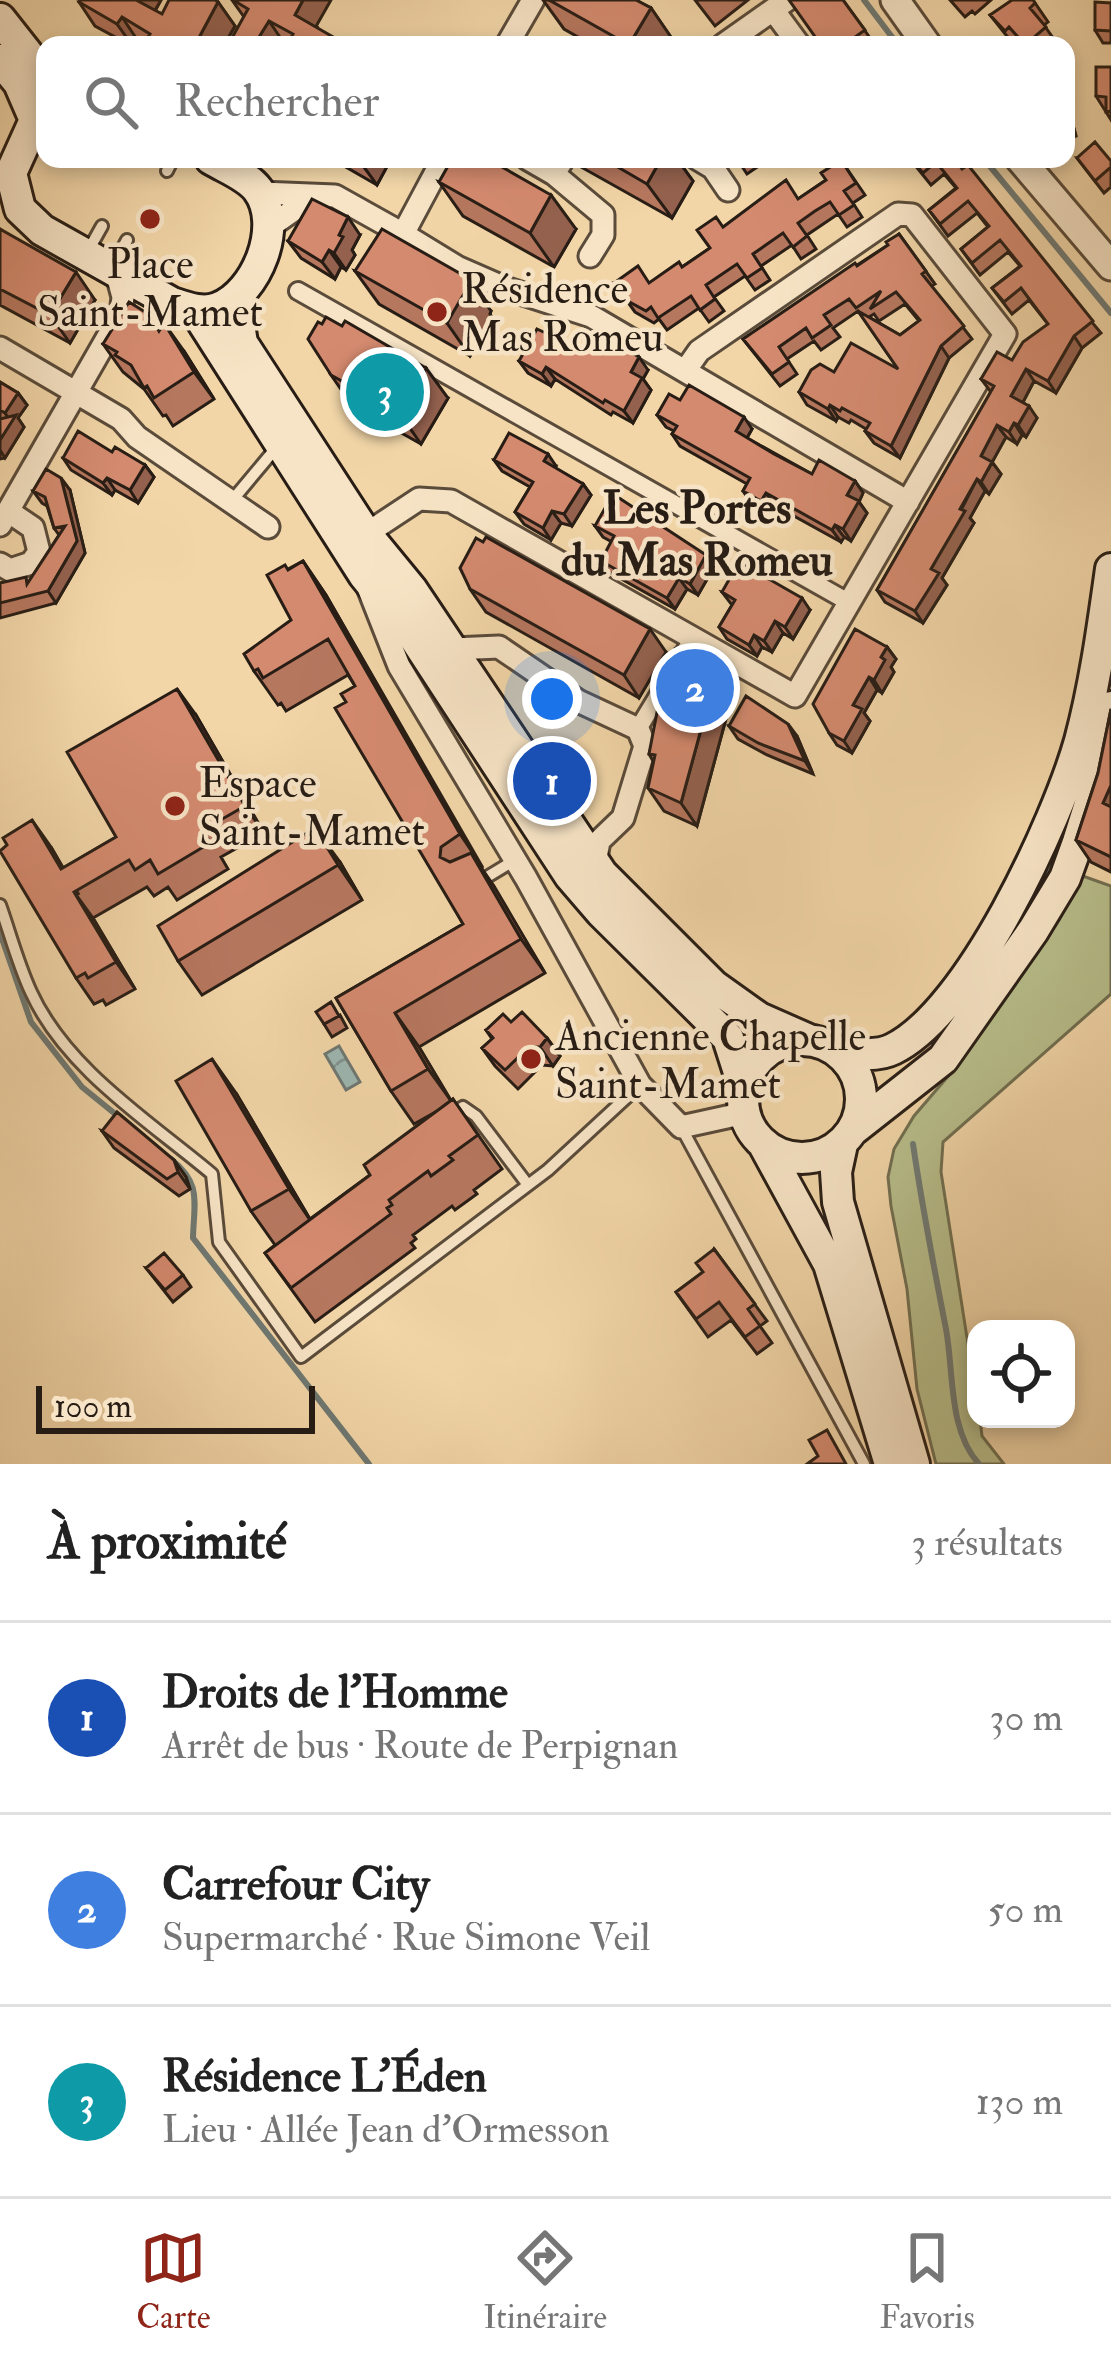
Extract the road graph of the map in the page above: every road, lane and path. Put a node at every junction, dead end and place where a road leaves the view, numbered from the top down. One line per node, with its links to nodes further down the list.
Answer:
1 (533, 0): 5 (street)
2 (895, 0): 8 (street)
3 (781, 5): 6 (street); 7 (street)
4 (0, 19): 10 (main road)
5 (512, 36)
6 (737, 36)
7 (795, 36)
8 (921, 36)
9 (0, 60): 11 (main road)
10 (36, 65)
11 (36, 110)
12 (36, 125): 18 (main road)
13 (227, 168): 20 (main road)
14 (438, 168): 24 (street)
15 (560, 168): 28 (street)
16 (713, 168): 19 (street)
17 (1027, 168): 25 (street)
18 (8, 190): 29 (main road)
19 (728, 190)
20 (261, 193): 21 (street); 23 (main road)
21 (335, 196): 23 (street); 24 (street)
22 (102, 226): 29 (lane)
23 (271, 226): 33 (main road)
24 (403, 234): 37 (street)
25 (1082, 234): 27 (street); 30 (street)
26 (127, 241): 29 (lane)
27 (1111, 244)
28 (590, 256)
29 (104, 264): 32 (main road); 35 (street)
30 (1111, 266)
31 (298, 291): 48 (street)
32 (159, 296): 34 (main road); 35 (street)
33 (235, 299): 34 (main road); 44 (main road)
34 (195, 310): 39 (main road)
35 (121, 314): 38 (street)
36 (0, 348): 38 (street)
37 (685, 371): 40 (street); 40 (street)
38 (77, 392): 41 (street); 42 (street)
39 (280, 444): 41 (lane); 47 (main road)
40 (908, 502): 48 (street)
41 (228, 506): 43 (street)
42 (4, 518): 45 (street)
43 (268, 527)
44 (366, 534): 49 (street); 50 (main road)
45 (0, 564)
46 (1111, 569): 55 (main road)
47 (364, 575): 53 (street); 62 (main road)
48 (850, 603): 49 (street)
49 (693, 638): 52 (street)
50 (453, 650): 52 (street); 54 (main road)
51 (1111, 707): 56 (main road)
52 (638, 729): 54 (street)
53 (515, 860): 57 (lane); 61 (street)
54 (595, 863): 59 (main road)
55 (1034, 863): 56 (lane); 60 (main road)
56 (1074, 874): 65 (main road)
57 (472, 886)
58 (0, 904): 67 (lane)
59 (809, 1040): 60 (main road); 62 (main road)
60 (839, 1052): 65 (main road)
61 (640, 1084): 64 (street); 67 (lane)
62 (744, 1101): 64 (street); 66 (main road)
63 (454, 1112): 67 (lane)
64 (680, 1127): 68 (lane)
65 (848, 1136): 66 (main road); 70 (main road)
66 (763, 1144): 69 (main road)
67 (527, 1185)
68 (864, 1464)
69 (890, 1464)
70 (914, 1464)

